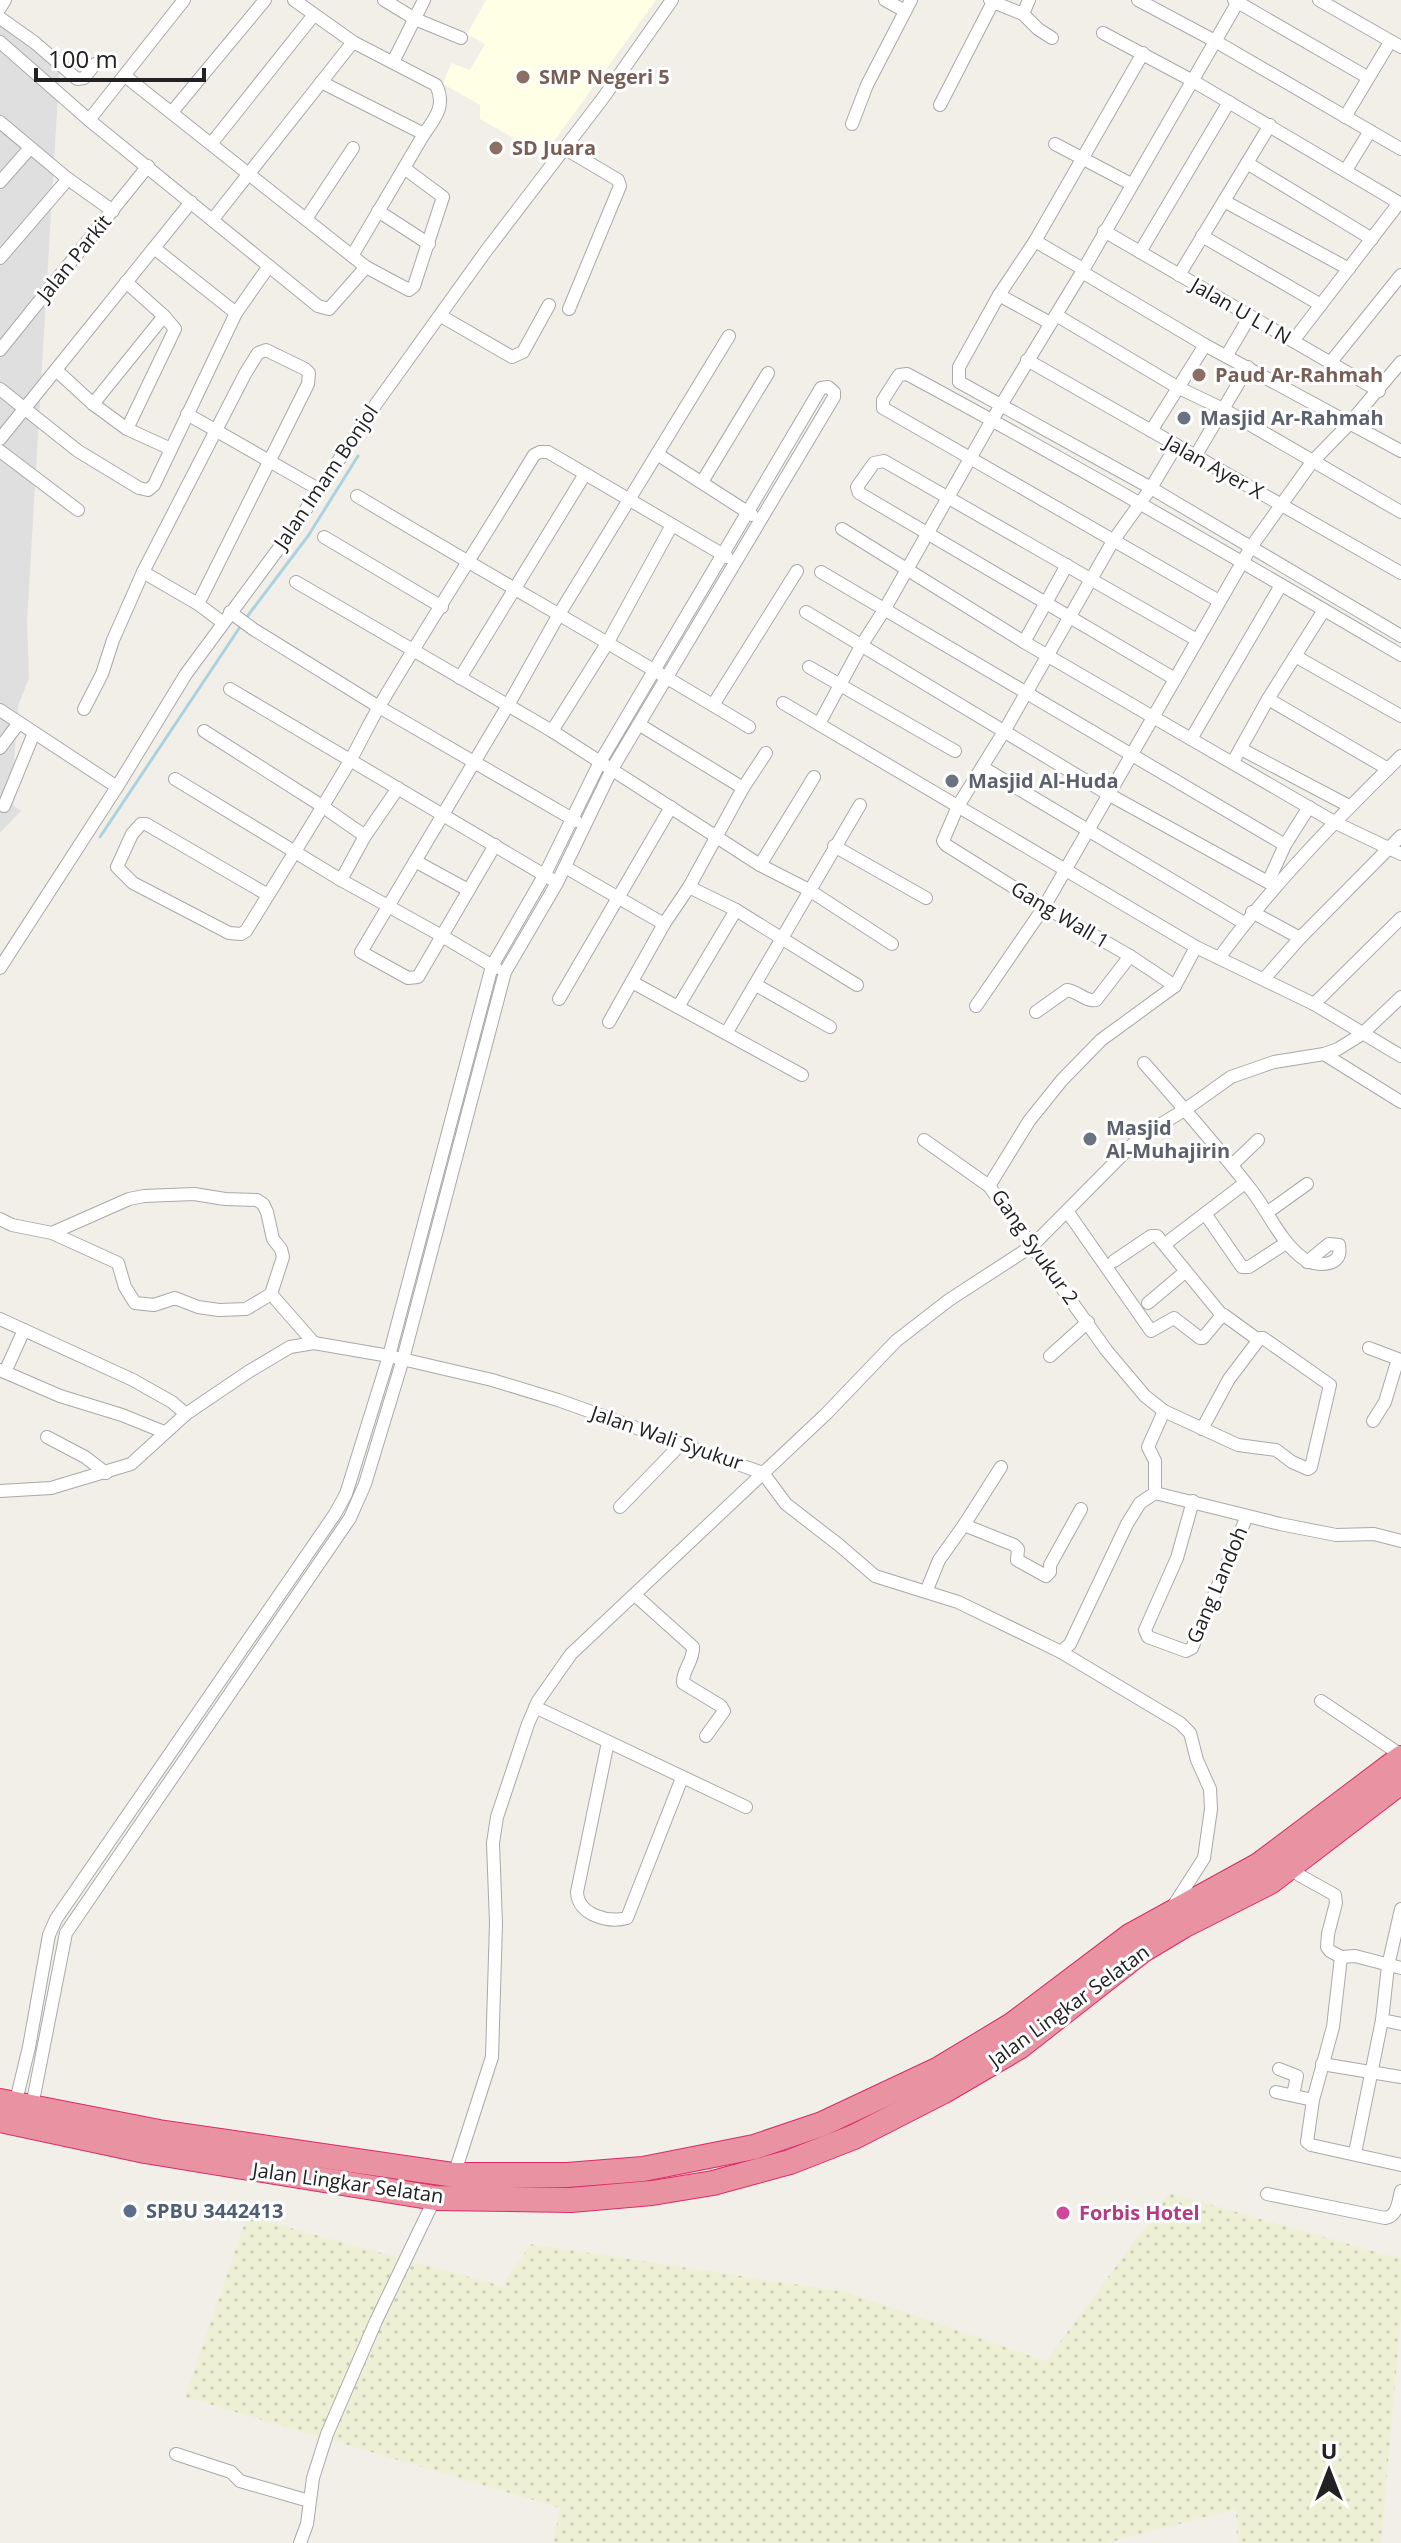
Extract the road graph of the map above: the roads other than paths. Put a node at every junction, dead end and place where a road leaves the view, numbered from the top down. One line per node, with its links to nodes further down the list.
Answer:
1 (5, 0): 15 (street)
2 (184, 0): 32 (street)
3 (265, 0): 38 (street)
4 (294, 0): 17 (street)
5 (384, 0): 19 (street)
6 (424, 0): 19 (street)
7 (672, 0): 50 (street, Jalan Imam Bonjol)
8 (885, 0): 14 (street)
9 (1029, 0): 16 (street)
10 (1138, 0): 23 (street)
11 (1319, 0): 26 (street)
12 (992, 1): 16 (street); 37 (street)
13 (1237, 1): 23 (street); 33 (street)
14 (908, 6): 42 (street)
15 (0, 8)
16 (1023, 14): 22 (street)
17 (313, 16): 25 (street); 46 (street)
18 (0, 18): 27 (street)
19 (415, 19): 21 (street); 29 (street)
20 (1103, 33): 28 (street)
21 (461, 38)
22 (1052, 38)
23 (1215, 41): 34 (street); 39 (street)
24 (0, 42): 31 (street)
25 (353, 42): 29 (street); 35 (street)
26 (1396, 44): 33 (street)
27 (43, 51): 30 (street); 31 (street)
28 (1143, 53): 34 (street); 52 (street)
29 (393, 62): 45 (street)
30 (95, 64)
31 (29, 66): 40 (street)
32 (125, 76): 38 (street); 40 (street)
33 (1367, 77): 39 (street)
34 (1193, 81): 36 (street); 60 (street)
35 (321, 82): 45 (street); 57 (street)
36 (1229, 102): 43 (street); 74 (street)
37 (940, 105)
38 (172, 112): 46 (street)
39 (1345, 117): 44 (street)
40 (89, 120): 54 (street)
41 (0, 122): 48 (street)
42 (852, 124)
43 (1270, 125): 53 (street); 56 (street)
44 (1370, 131): 51 (street); 56 (street)
45 (424, 134): 55 (street)
46 (211, 144): 57 (street)
47 (1055, 144): 52 (street)
48 (30, 148): 58 (street); 59 (street)
49 (353, 148): 67 (street)
50 (564, 148): 87 (street); 90 (street, Jalan Imam Bonjol)
51 (1401, 149)
52 (1083, 158): 60 (street); 71 (street)
53 (1247, 163): 61 (street); 70 (street)
54 (148, 166): 62 (street); 64 (street, Jalan Parkit)
55 (404, 168): 65 (street); 72 (street)
56 (1346, 170): 63 (street)
57 (249, 176): 66 (street); 67 (street)
58 (68, 179): 64 (street); 76 (street)
59 (0, 182)
60 (1131, 184): 68 (street)
61 (1224, 201): 69 (street); 79 (street)
62 (191, 202): 66 (street); 73 (street)
63 (1400, 203): 70 (street)
64 (113, 211): 96 (street, Jalan Parkit)
65 (378, 211): 72 (street); 75 (street)
66 (213, 219): 77 (street)
67 (306, 219): 75 (street)
68 (1104, 231): 74 (street, Jalan U L I N); 80 (street)
69 (1202, 236): 81 (street); 86 (street)
70 (1372, 239): 79 (street)
71 (1035, 241): 80 (street); 84 (street)
72 (429, 244): 78 (street)
73 (154, 248): 83 (street); 88 (street)
74 (1140, 252): 81 (street, Jalan U L I N)
75 (352, 256): 78 (street)
76 (0, 258)
77 (269, 266): 78 (street); 88 (street)
78 (366, 267)
79 (1349, 269): 86 (street)
80 (1082, 270): 92 (street); 95 (street)
81 (1179, 275): 91 (street, Jalan U L I N)
82 (1401, 275): 100 (street)
83 (126, 282): 89 (street); 102 (street)
84 (999, 295): 92 (street); 104 (street)
85 (549, 305): 90 (street)
86 (1321, 305): 94 (street)
87 (569, 309)
88 (236, 313): 113 (street)
89 (164, 316): 109 (street); 116 (street)
90 (441, 316): 132 (street, Jalan Imam Bonjol)
91 (1250, 316): 94 (street, Jalan U L I N); 97 (street)
92 (1053, 319): 98 (street); 105 (street)
93 (729, 336): 124 (street)
94 (1293, 341): 100 (street, Jalan U L I N)
95 (1205, 345): 97 (street); 105 (street)
96 (0, 350)
97 (1227, 355): 101 (street)
98 (1027, 360): 110 (street); 118 (street, Jalan Ayer X)
99 (1401, 362): 107 (street)
100 (1330, 363): 107 (street, Jalan U L I N)
101 (1248, 367): 112 (street); 115 (street)
102 (56, 370): 109 (street); 111 (street)
103 (768, 373): 130 (street)
104 (964, 386): 108 (street); 110 (street)
105 (1177, 387): 112 (street); 118 (street)
106 (0, 389): 111 (street)
107 (1379, 391): 115 (street)
108 (957, 401): 114 (street); 126 (street)
109 (93, 404): 116 (street)
110 (1001, 407): 114 (street); 131 (street)
111 (23, 408): 119 (street); 121 (street)
112 (1223, 409): 125 (street); 128 (street)
113 (187, 414): 117 (street); 121 (street)
114 (992, 420): 126 (street); 136 (street)
115 (1349, 424): 123 (street); 128 (street)
116 (127, 429): 121 (street)
117 (217, 430): 127 (street); 127 (street); 155 (street)
118 (1151, 431): 120 (street, Jalan Ayer X)
119 (0, 439)
120 (1176, 446): 125 (street, Jalan Ayer X); 131 (street)
121 (171, 449)
122 (0, 451): 138 (street)
123 (1401, 451)
124 (657, 454): 130 (street); 135 (street)
125 (1196, 455): 137 (street, Jalan Ayer X)
126 (970, 458): 134 (street); 146 (street)
127 (269, 462): 132 (street); 164 (street)
128 (1312, 462): 137 (street); 140 (street)
129 (585, 474): 135 (street); 151 (street); 161 (street)
130 (702, 482): 139 (street)
131 (1151, 488): 136 (street); 147 (street)
132 (320, 490): 170 (street, Jalan Imam Bonjol)
133 (357, 496): 151 (street)
134 (947, 497): 144 (street); 144 (street); 152 (street)
135 (629, 500): 142 (street); 169 (street)
136 (1140, 503): 146 (street); 150 (street)
137 (1280, 504): 147 (street); 157 (street, Jalan Ayer X)
138 (78, 510)
139 (747, 512): 141 (street); 141 (street); 148 (street)
140 (1401, 512)
141 (760, 520): 149 (street)
142 (672, 525): 148 (street); 174 (street)
143 (842, 529): 153 (street)
144 (927, 533): 153 (street); 163 (street)
145 (324, 537): 165 (street)
146 (1113, 541): 158 (street); 162 (street)
147 (1251, 547): 150 (street); 172 (street)
148 (722, 554): 149 (street); 182 (street)
149 (736, 562): 184 (street)
150 (1242, 562): 160 (street); 162 (street)
151 (468, 563): 161 (street); 165 (street)
152 (1067, 565): 158 (street); 163 (street)
153 (906, 570): 166 (street); 175 (street)
154 (797, 571): 191 (street)
155 (143, 572): 164 (street); 194 (street)
156 (821, 572): 166 (street)
157 (1401, 573)
158 (1092, 579): 171 (street); 173 (street)
159 (296, 582): 177 (street)
160 (1281, 585): 167 (street); 206 (street)
161 (515, 588): 169 (street); 183 (street)
162 (1219, 601): 173 (street)
163 (1045, 603): 171 (street); 175 (street)
164 (198, 604): 170 (street)
165 (442, 607): 177 (street)
166 (884, 610): 176 (street); 188 (street)
167 (1324, 610): 178 (street); 180 (street)
168 (806, 612): 176 (street)
169 (558, 616): 174 (street); 193 (street)
170 (231, 618): 192 (street); 222 (street, Jalan Imam Bonjol)
171 (1070, 618): 179 (street); 185 (street)
172 (1400, 633): 178 (street)
173 (1197, 640): 185 (street)
174 (608, 642): 182 (street); 204 (street)
175 (1024, 642): 179 (street)
176 (861, 646): 186 (street); 202 (street)
177 (413, 652): 183 (street); 192 (street)
178 (1396, 652)
179 (1048, 655): 188 (street); 197 (street)
180 (1295, 656): 189 (street); 196 (street)
181 (809, 667): 186 (street)
182 (654, 671): 184 (street); 215 (street)
183 (460, 678): 193 (street)
184 (667, 679): 191 (street); 200 (street)
185 (1175, 679): 197 (street)
186 (839, 686): 199 (street); 209 (street)
187 (230, 689): 213 (street)
188 (1026, 693): 202 (street); 211 (street)
189 (1268, 699): 208 (street); 219 (street)
190 (783, 703): 199 (street)
191 (713, 705): 201 (street)
192 (379, 707): 213 (street); 214 (street)
193 (507, 707): 204 (street); 214 (street)
194 (84, 709)
195 (0, 710): 198 (street)
196 (1401, 716)
197 (1153, 717): 206 (street); 211 (street)
198 (18, 724): 205 (street); 207 (street)
199 (819, 724): 229 (street)
200 (640, 725): 218 (street); 224 (street)
201 (749, 727)
202 (1005, 730): 217 (street); 225 (street)
203 (204, 731): 228 (street)
204 (552, 731): 215 (street)
205 (34, 733): 222 (street); 227 (street)
206 (1191, 739): 216 (street)
207 (0, 748)
208 (1241, 749): 216 (street); 230 (street)
209 (955, 751)
210 (766, 753): 224 (street)
211 (1131, 754): 225 (street); 242 (street)
212 (1401, 756): 219 (street)
213 (351, 759): 223 (street); 228 (street)
214 (473, 762): 233 (street); 234 (street)
215 (600, 762): 218 (street); 234 (street)
216 (1233, 762): 232 (street)
217 (982, 767): 229 (street); 237 (street)
218 (612, 769): 231 (street); 236 (street)
219 (1388, 769): 230 (street)
220 (814, 777): 247 (street)
221 (175, 779): 244 (street)
222 (117, 787): 275 (street, Jalan Imam Bonjol)
223 (398, 788): 233 (street); 238 (street)
224 (743, 788): 240 (street)
225 (1108, 794): 237 (street); 253 (street)
226 (860, 805): 243 (street)
227 (4, 806)
228 (322, 806): 238 (street); 244 (street)
229 (958, 806): 249 (street); 261 (street, Gang Wall 1)
230 (1349, 806): 235 (street)
231 (671, 807): 240 (street); 258 (street)
232 (1309, 807): 235 (street); 242 (street)
233 (442, 816): 241 (street); 246 (street)
234 (571, 819): 236 (street); 250 (street)
235 (1336, 823): 245 (street); 253 (street)
236 (584, 825): 248 (street)
237 (1087, 830): 249 (street); 265 (street)
238 (365, 836): 251 (street)
239 (1401, 836): 245 (street)
240 (716, 837): 247 (street); 254 (street)
241 (495, 845): 250 (street); 255 (street)
242 (1285, 845): 253 (street)
243 (834, 846): 256 (street); 259 (street)
244 (295, 850): 251 (street); 257 (street)
245 (1395, 850): 269 (street)
246 (415, 861): 255 (street); 260 (street)
247 (760, 865): 256 (street)
248 (565, 867): 252 (street); 258 (street)
249 (1065, 871): 261 (street); 271 (street)
250 (545, 874): 252 (street); 274 (street)
251 (341, 880): 260 (street)
252 (557, 883): 276 (street)
253 (1271, 884): 263 (street)
254 (689, 887): 262 (street); 266 (street)
255 (468, 890): 267 (street)
256 (809, 890): 268 (street); 270 (street)
257 (268, 895): 257 (street)
258 (619, 897): 266 (street); 283 (street)
259 (926, 898)
260 (387, 905): 267 (street); 267 (street)
261 (1044, 907): 272 (street, Gang Wall 1); 285 (street)
262 (736, 910): 268 (street); 286 (street)
263 (1252, 912): 265 (street); 269 (street)
264 (1401, 918): 284 (street)
265 (1244, 923): 273 (street)
266 (664, 924): 278 (street)
267 (442, 936): 274 (street)
268 (783, 938): 279 (street); 280 (street)
269 (1300, 938): 277 (street)
270 (892, 944)
271 (1196, 947): 273 (street); 281 (street, Gang Syukur 2)
272 (1130, 956): 281 (street, Gang Wall 1); 287 (street)
273 (1219, 958): 277 (street)
274 (492, 966): 276 (street); 292 (street)
275 (0, 968)
276 (505, 972): 293 (street)
277 (1264, 979): 284 (street)
278 (632, 982): 286 (street); 288 (street)
279 (756, 985): 289 (street); 290 (street)
280 (857, 985)
281 (1175, 986): 305 (street, Gang Syukur 2)
282 (1401, 997): 291 (street)
283 (559, 999)
284 (1314, 1004): 291 (street)
285 (976, 1006)
286 (678, 1007): 290 (street)
287 (1036, 1012)
288 (609, 1022)
289 (830, 1027)
290 (727, 1032): 297 (street)
291 (1362, 1034): 294 (street); 295 (street)
292 (472, 1037): 293 (street); 326 (street)
293 (487, 1041): 328 (street)
294 (1324, 1054): 298 (street); 299 (street)
295 (1401, 1056)
296 (1144, 1063): 299 (street)
297 (802, 1075)
298 (1401, 1102)
299 (1186, 1109): 302 (street); 306 (street)
300 (924, 1140): 305 (street)
301 (1258, 1140): 302 (street)
302 (1232, 1165): 303 (street)
303 (1245, 1183): 307 (street); 308 (street)
304 (1307, 1184): 307 (street)
305 (989, 1186): 313 (street, Gang Syukur 2)
306 (1067, 1211): 313 (street); 323 (street)
307 (1268, 1212): 311 (street)
308 (1206, 1215): 311 (street); 312 (street)
309 (0, 1219): 310 (street)
310 (52, 1233): 317 (street); 317 (street)
311 (1286, 1243): 315 (street)
312 (1165, 1244): 314 (street); 316 (street)
313 (1032, 1246): 321 (street, Gang Syukur 2); 341 (street)
314 (1114, 1261)
315 (1307, 1262)
316 (1185, 1272): 318 (street); 319 (street)
317 (271, 1294): 324 (street)
318 (1148, 1303)
319 (1221, 1314)
320 (0, 1319): 322 (street)
321 (1088, 1322): 327 (street); 332 (street, Gang Syukur 2)
322 (24, 1330): 330 (street); 333 (street)
323 (1257, 1339): 335 (street); 335 (street, Gang Syukur 2)
324 (314, 1343): 326 (street, Jalan Wali Syukur); 333 (street, Jalan Wali Syukur)
325 (1369, 1348): 329 (street)
326 (389, 1356): 328 (street, Jalan Wali Syukur); 376 (street)
327 (1050, 1356)
328 (403, 1359): 338 (street, Jalan Wali Syukur); 376 (street)
329 (1399, 1359): 331 (street)
330 (3, 1371): 336 (street)
331 (1395, 1391): 334 (street)
332 (1164, 1411): 335 (street, Gang Syukur 2); 343 (street)
333 (186, 1414): 336 (street, Jalan Wali Syukur)
334 (1373, 1421)
335 (1202, 1429)
336 (164, 1432): 340 (street, Jalan Wali Syukur)
337 (47, 1437): 340 (street)
338 (681, 1444): 341 (street, Jalan Wali Syukur); 345 (street)
339 (1001, 1467): 348 (street)
340 (106, 1473): 342 (street, Jalan Wali Syukur)
341 (763, 1473): 350 (street, Jalan Wali Syukur); 351 (street)
342 (0, 1491)
343 (1155, 1493): 344 (street); 352 (street)
344 (1193, 1501): 347 (street); 347 (street, Gang Landoh)
345 (620, 1507)
346 (1081, 1509): 348 (street)
347 (1247, 1516): 349 (street)
348 (964, 1525): 350 (street)
349 (1401, 1541)
350 (926, 1592): 352 (street, Jalan Wali Syukur)
351 (635, 1595): 354 (street); 355 (street)
352 (1061, 1652): 364 (street, Jalan Wali Syukur)
353 (1321, 1701): 357 (street)
354 (535, 1707): 356 (street); 379 (street)
355 (706, 1736)
356 (608, 1742): 358 (street); 358 (street)
357 (1401, 1756): 360 (highway, Jalan Lingkar Selatan)
358 (682, 1778): 361 (street)
359 (1401, 1782): 360 (highway, Jalan Lingkar Selatan)
360 (1373, 1792): 364 (highway, Jalan Lingkar Selatan)
361 (746, 1807)
362 (1299, 1875): 365 (street)
363 (1401, 1912): 366 (street)
364 (1177, 1916): 379 (highway, Jalan Lingkar Selatan); 382 (highway, Jalan Lingkar Selatan)
365 (1341, 1957): 366 (street); 369 (street)
366 (1395, 1967): 367 (street)
367 (1382, 2020): 368 (street); 371 (street)
368 (1401, 2024)
369 (1322, 2064): 371 (street); 375 (street)
370 (1279, 2069): 374 (street)
371 (1372, 2073): 372 (street); 377 (street)
372 (1401, 2077)
373 (1276, 2092): 374 (street)
374 (1293, 2095): 375 (street)
375 (1313, 2100): 377 (street)
376 (12, 2113): 379 (highway, Jalan Lingkar Selatan); 382 (highway, Jalan Lingkar Selatan)
377 (1355, 2153): 378 (street)
378 (1401, 2165)
379 (454, 2175)
380 (1401, 2191): 381 (street)
381 (1267, 2194)
382 (435, 2198): 384 (street)
383 (176, 2454): 384 (street)
384 (309, 2501): 385 (street)
385 (300, 2543)

